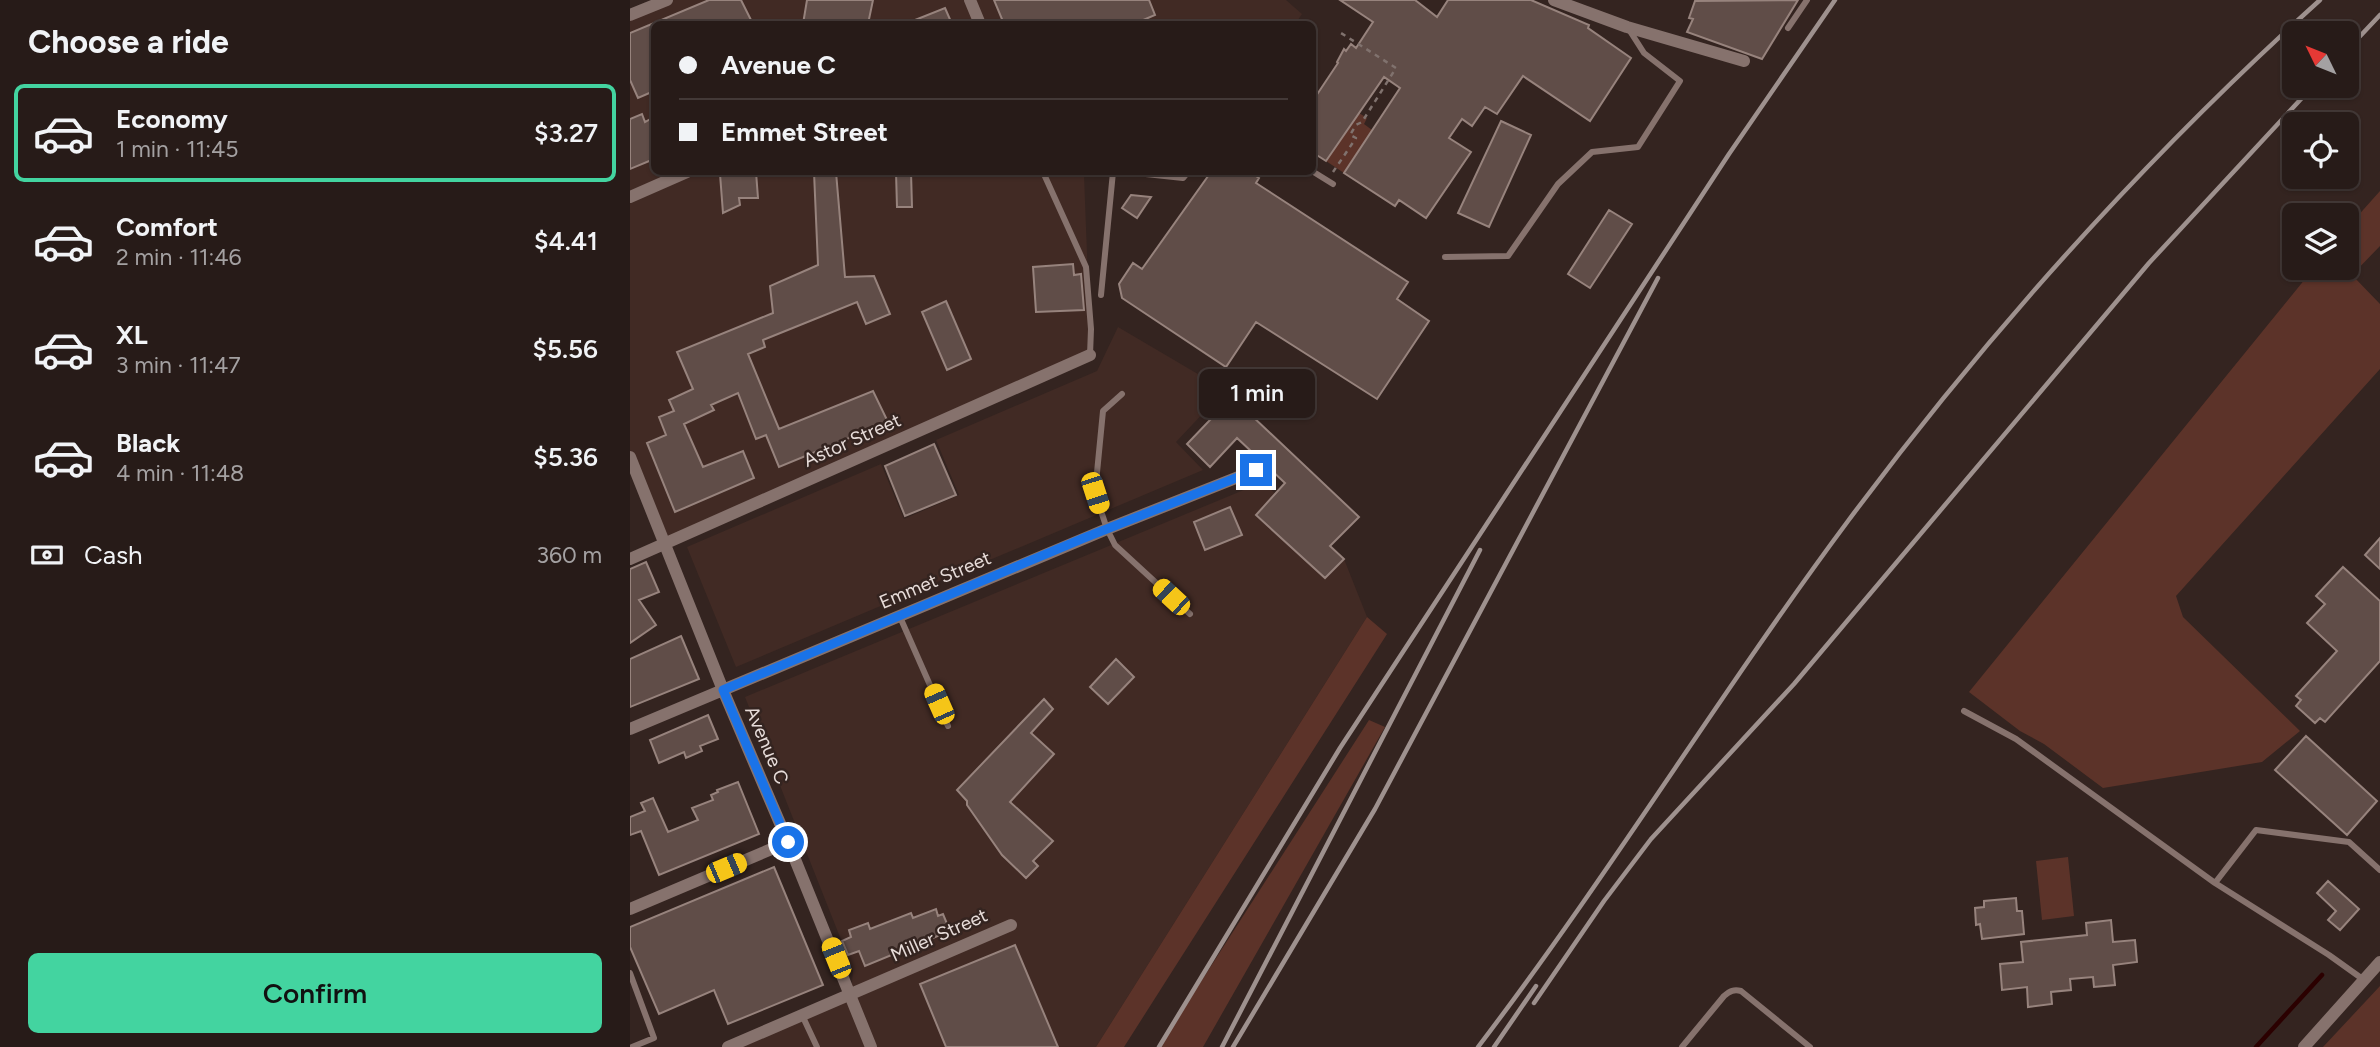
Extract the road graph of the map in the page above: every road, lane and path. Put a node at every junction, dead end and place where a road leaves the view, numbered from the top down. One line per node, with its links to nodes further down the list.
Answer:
1 (667, 0): 5 (street)
2 (970, 0): 6 (street)
3 (1554, 0): 7 (street)
4 (1807, 0): 8 (lane)
5 (630, 15)
6 (979, 21)
7 (1627, 27): 10 (street); 19 (lane)
8 (1788, 28)
9 (1341, 33): 17 (path)
10 (1744, 61)
11 (1316, 173): 17 (lane)
12 (680, 175): 18 (street)
13 (1044, 175): 21 (lane)
14 (1113, 175): 20 (lane)
15 (1155, 175): 16 (lane)
16 (1186, 175)
17 (1330, 182)
18 (630, 197)
19 (1445, 257)
20 (1101, 295)
21 (1090, 355): 26 (street, Astor Street)
22 (1122, 394): 25 (lane)
23 (630, 457): 26 (street, Avenue C)
24 (1256, 470): 25 (street, Emmet Street)
25 (1107, 529): 28 (lane); 29 (street, Emmet Street)
26 (666, 545): 27 (street, Astor Street); 30 (street, Avenue C)
27 (630, 559)
28 (1190, 614)
29 (899, 615): 30 (street, Emmet Street); 32 (lane)
30 (723, 690): 33 (street, Emmet Street); 34 (street, Avenue C)
31 (1964, 711): 36 (lane)
32 (948, 726)
33 (630, 729)
34 (788, 842): 37 (street); 42 (street, Avenue C)
35 (2380, 870): 36 (lane)
36 (2215, 883): 41 (lane)
37 (630, 909)
38 (1011, 925): 42 (street, Miller Street)
39 (2380, 962): 41 (street)
40 (630, 973): 44 (lane)
41 (2364, 980): 50 (street)
42 (852, 995): 43 (street, Miller Street); 47 (street, Avenue C)
43 (802, 1016): 45 (street, Miller Street); 46 (lane)
44 (632, 1047)
45 (728, 1047)
46 (817, 1047)
47 (871, 1047)
48 (1682, 1047): 49 (lane)
49 (1810, 1047)
50 (2304, 1047)

